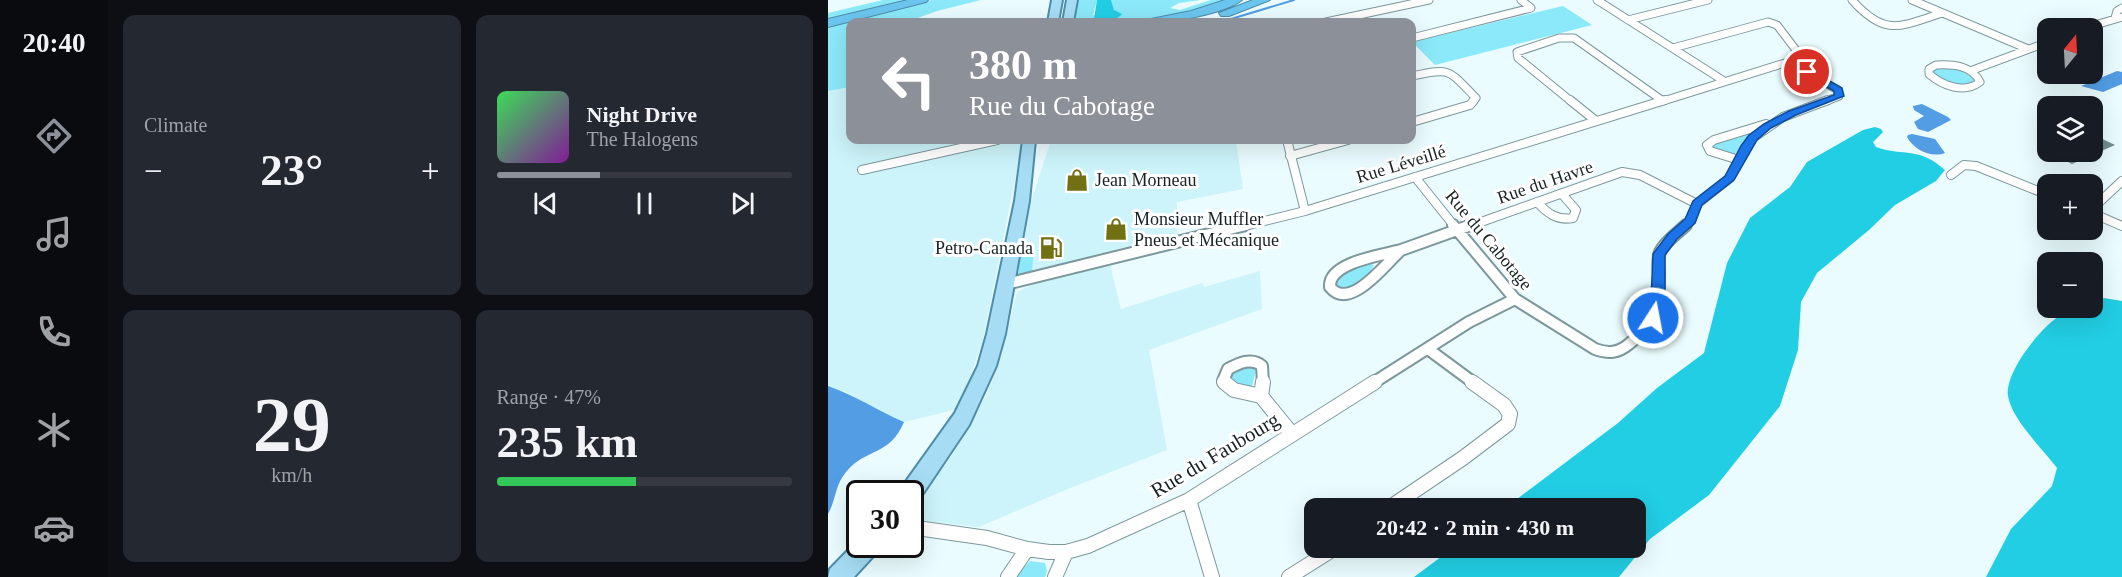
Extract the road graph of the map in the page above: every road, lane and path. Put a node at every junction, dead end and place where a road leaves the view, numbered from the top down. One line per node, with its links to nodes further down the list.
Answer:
1 (875, 0): 14 (highway)
2 (922, 0): 17 (highway)
3 (1058, 0): 18 (main road)
4 (1072, 0): 19 (main road)
5 (1236, 0): 20 (highway)
6 (1264, 0): 21 (highway)
7 (1429, 0): 22 (street)
8 (1521, 0): 27 (street)
9 (1597, 0): 24 (street)
10 (1708, 0): 24 (street)
11 (1852, 0): 15 (street)
12 (1912, 0): 15 (street)
13 (2122, 8): 16 (street)
14 (828, 11)
15 (1942, 13): 30 (street)
16 (2118, 17): 25 (street)
17 (848, 18)
18 (1054, 18)
19 (1069, 18)
20 (1174, 18)
21 (1205, 18)
22 (1345, 18)
23 (846, 19): 26 (highway)
24 (1628, 20): 29 (street)
25 (2103, 22)
26 (828, 23)
27 (1416, 37)
28 (2037, 46): 30 (street)
29 (1673, 48): 31 (street, Rue Léveillé); 34 (street)
30 (2028, 49): 32 (street)
31 (1788, 62): 34 (street, Rue Léveillé); 38 (street, Rue du Cabotage)
32 (1970, 71): 32 (street)
33 (1416, 75): 36 (street)
34 (1724, 81): 35 (street, Rue Léveillé)
35 (1663, 100): 37 (street, Rue Léveillé); 37 (street)
36 (1416, 121)
37 (1596, 121): 48 (street, Rue Léveillé)
38 (1775, 121): 45 (street, Rue du Cabotage); 45 (street, Rue du Cabotage)
39 (979, 144): 46 (street)
40 (1029, 144): 53 (main road)
41 (1040, 144): 53 (main road)
42 (1288, 144): 44 (street)
43 (1334, 144): 44 (street)
44 (1290, 156): 56 (street)
45 (1739, 160): 55 (street, Rue du Cabotage)
46 (862, 170)
47 (1951, 175): 50 (street)
48 (1415, 177): 56 (street, Rue Léveillé); 59 (street, Rue du Cabotage)
49 (2122, 181): 52 (street)
50 (2037, 191)
51 (1562, 194): 54 (street, Rue du Havre); 54 (street); 55 (street, Rue du Havre)
52 (2103, 200)
53 (1022, 201): 61 (main road)
54 (1537, 202): 59 (street, Rue du Havre)
55 (1697, 204): 62 (street, Rue du Cabotage)
56 (1305, 211): 61 (street, Rue Léveillé)
57 (2103, 216): 58 (street)
58 (2122, 226)
59 (1457, 230): 60 (street, Rue du Havre); 62 (street, Rue du Cabotage)
60 (1401, 250): 60 (street, Rue du Havre)
61 (1006, 284): 66 (main road)
62 (1515, 299): 63 (street, Rue du Faubourg)
63 (1428, 349): 65 (street, Rue du Faubourg); 67 (street)
64 (1261, 396): 65 (street)
65 (1292, 434): 68 (street, Rue du Faubourg)
66 (920, 480)
67 (1404, 498)
68 (1189, 500): 71 (street, Rue du Faubourg); 75 (street)
69 (924, 528): 70 (street, Rue du Faubourg)
70 (1027, 549): 71 (street, Rue du Faubourg); 73 (street)
71 (1066, 552): 74 (street)
72 (1319, 558): 76 (street)
73 (1008, 577)
74 (1055, 577)
75 (1212, 577)
76 (1289, 577)

